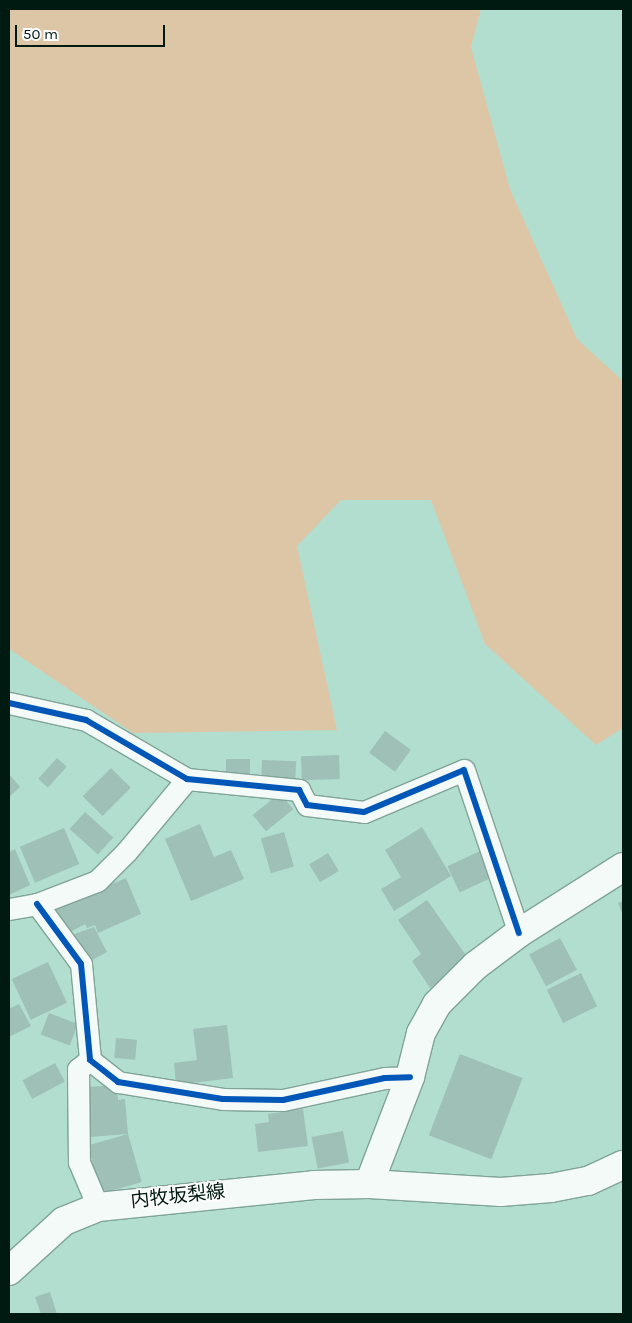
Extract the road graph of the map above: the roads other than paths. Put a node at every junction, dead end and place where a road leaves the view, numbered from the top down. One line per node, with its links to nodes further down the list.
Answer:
1 (9, 703): 2 (street)
2 (187, 779): 4 (street); 6 (street)
3 (623, 867): 6 (main road)
4 (37, 904): 5 (street); 7 (street)
5 (9, 909)
6 (519, 933): 8 (main road)
7 (90, 1060): 8 (street); 11 (street)
8 (410, 1077): 10 (main road)
9 (623, 1165): 10 (main road, 内牧坂梨線)
10 (369, 1184): 11 (main road, 内牧坂梨線)
11 (98, 1206): 12 (main road, 内牧坂梨線)
12 (9, 1271)

